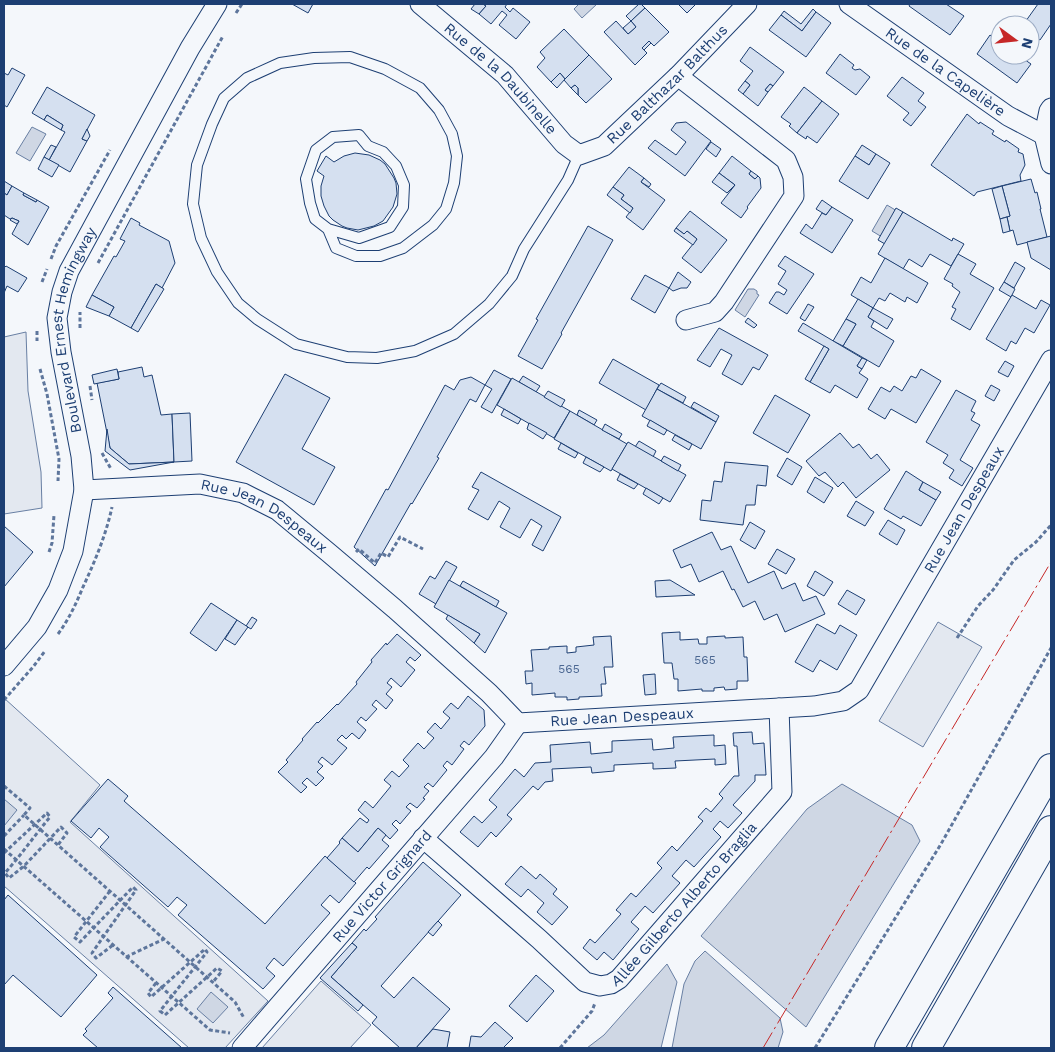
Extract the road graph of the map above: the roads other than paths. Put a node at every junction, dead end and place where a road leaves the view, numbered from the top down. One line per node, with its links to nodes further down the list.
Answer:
1 (217, 4): 13 (street, Boulevard Ernest Hemingway)
2 (420, 4): 8 (street, Rue de la Daubinelle)
3 (747, 4): 5 (street, Rue Balthazar Balthus)
4 (849, 4): 7 (street, Rue de la Capelière)
5 (678, 76): 8 (street, Rue Balthazar Balthus); 11 (street)
6 (1051, 108): 7 (street)
7 (1044, 136): 9 (street)
8 (579, 154): 10 (lane)
9 (1051, 164)
10 (328, 229): 10 (lane)
11 (686, 320)
12 (1051, 360): 15 (street, Rue Jean Despeaux)
13 (84, 490): 14 (street, Boulevard Ernest Hemingway); 16 (street, Rue Jean Despeaux)
14 (4, 666)
15 (779, 708): 16 (street, Rue Jean Despeaux); 19 (street, Allée Gilberto Alberto Braglia)
16 (518, 723): 19 (street, Rue Victor Grignard)
17 (1051, 768): 21 (highway)
18 (1050, 833): 22 (highway)
19 (423, 838): 20 (street, Rue Victor Grignard)
20 (248, 1042)
21 (889, 1048)
22 (926, 1048)

